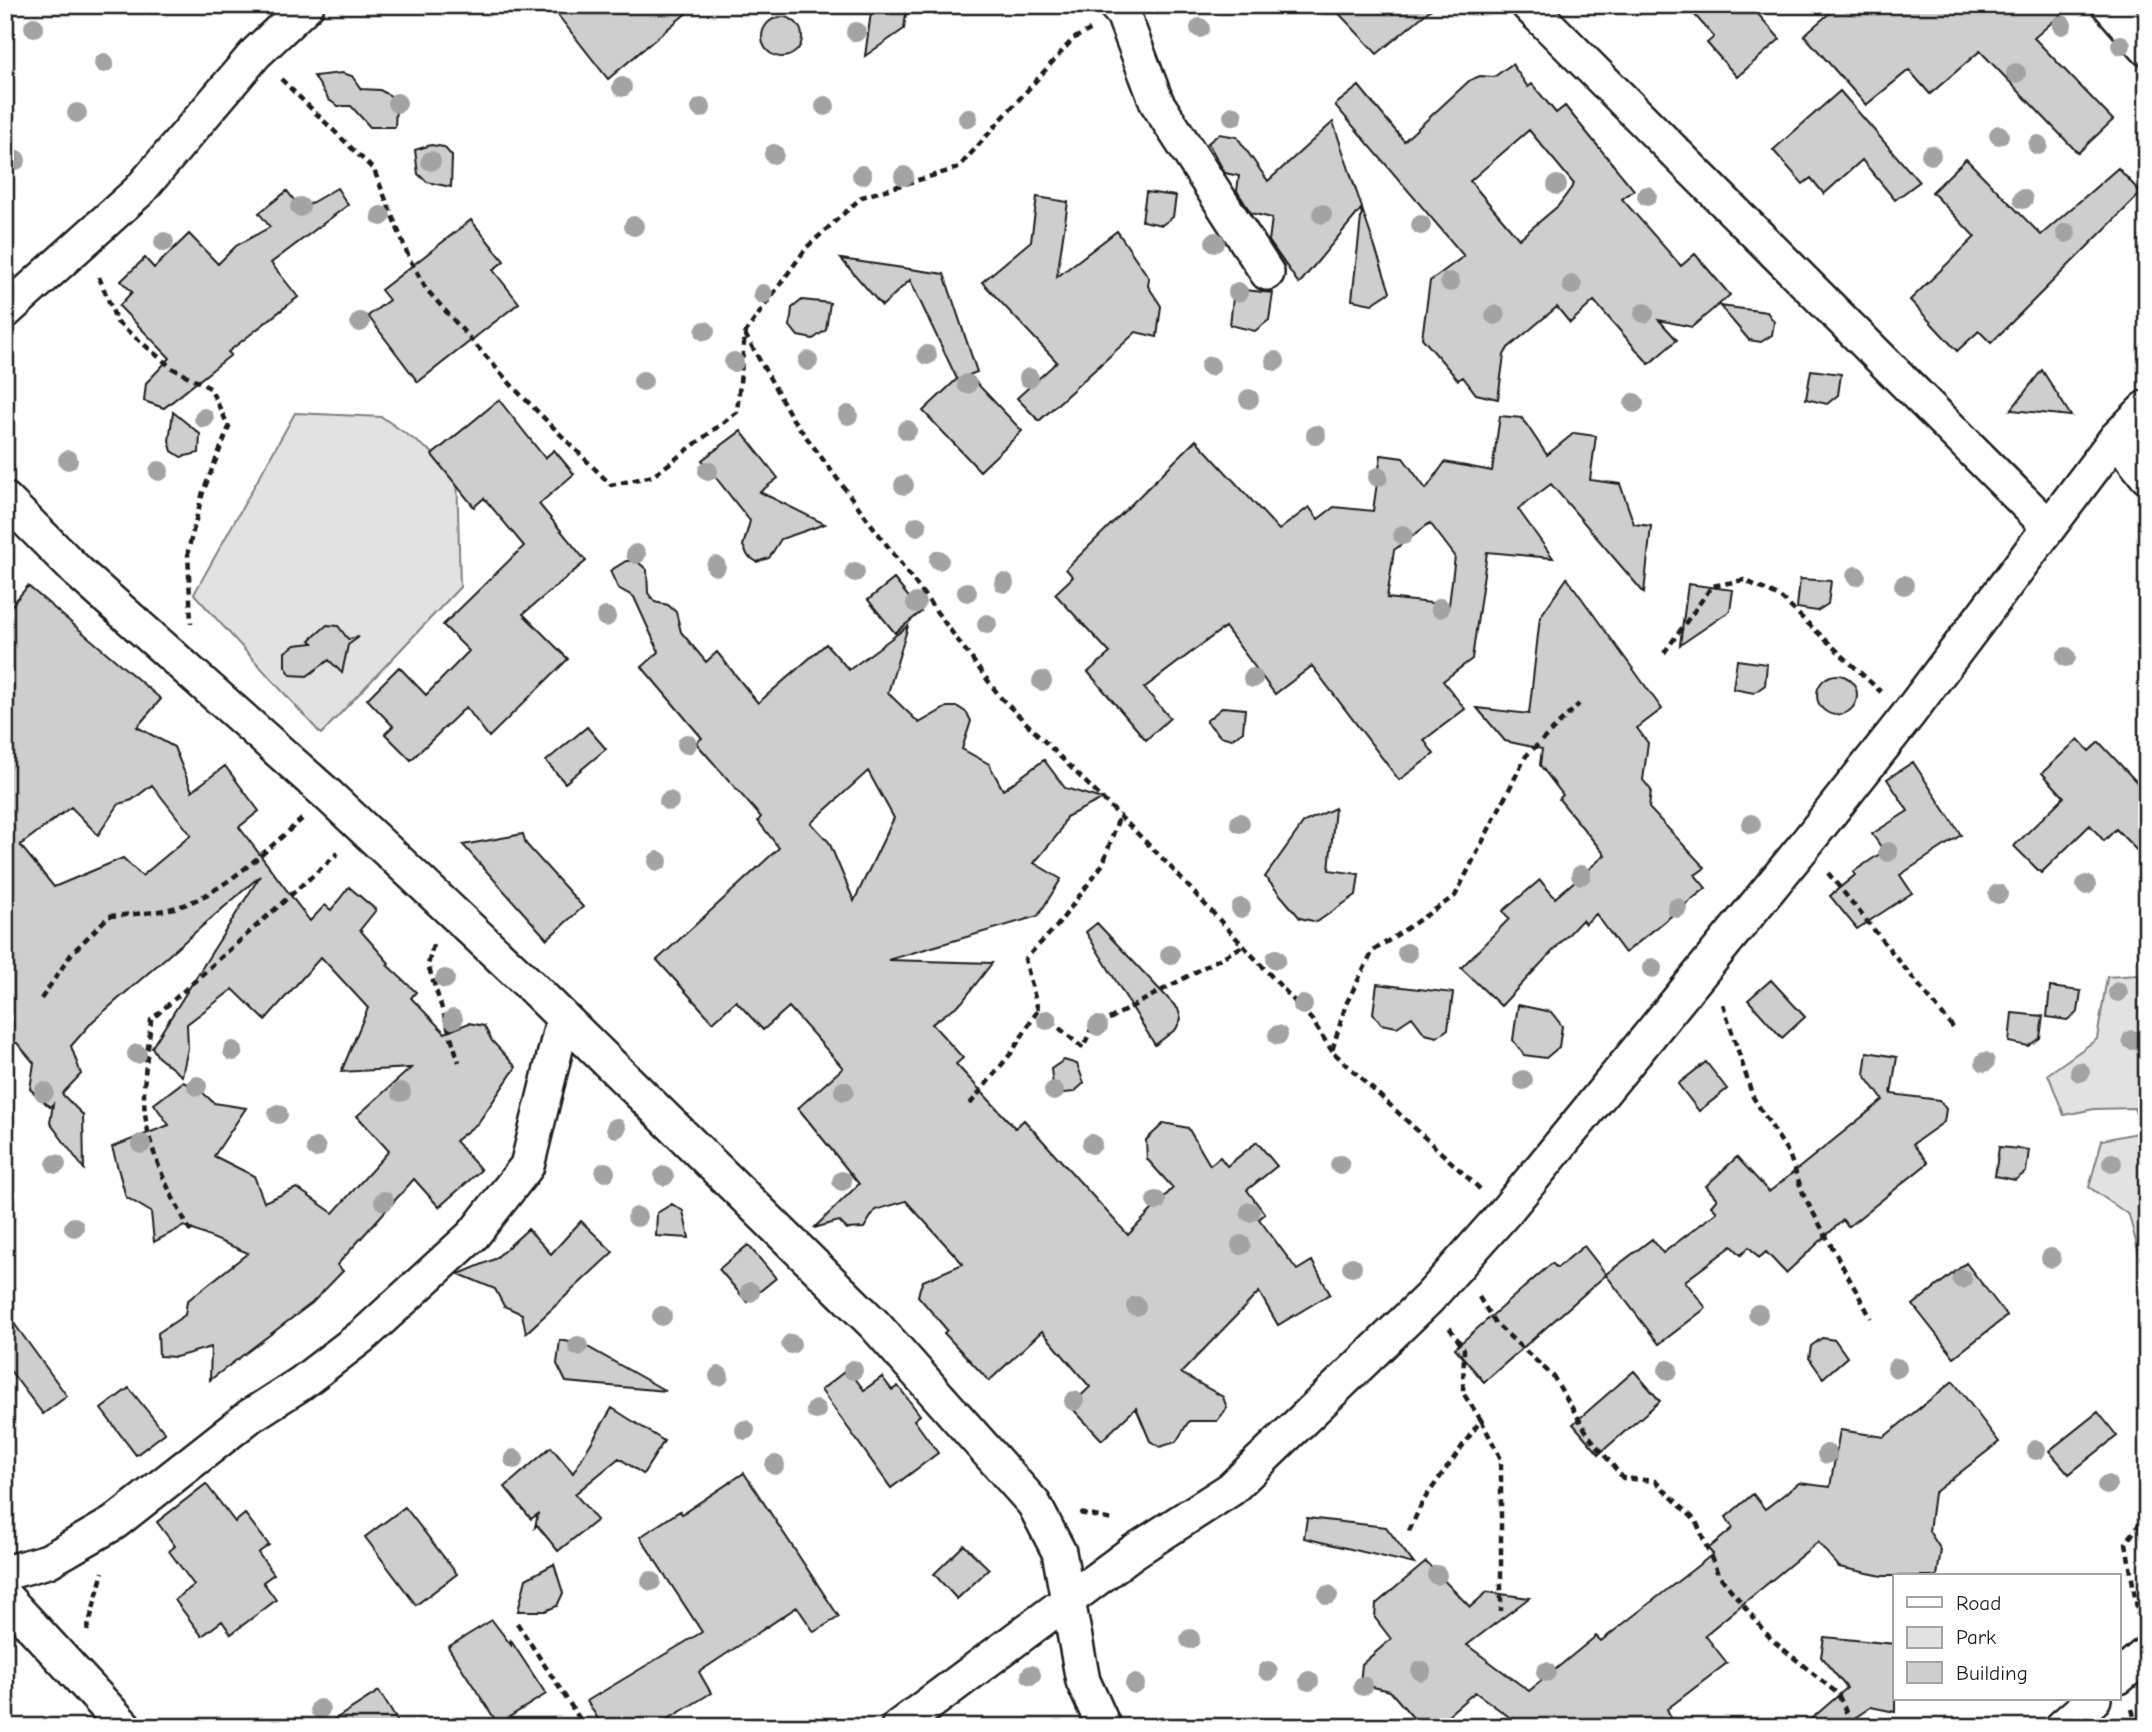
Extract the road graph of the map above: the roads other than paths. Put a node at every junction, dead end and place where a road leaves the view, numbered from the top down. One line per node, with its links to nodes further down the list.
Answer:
1 (307, 5): 7 (street)
2 (1528, 5): 12 (street)
3 (2109, 5): 5 (street)
4 (1119, 10): 6 (street)
5 (2147, 49)
6 (1267, 273)
7 (5, 312)
8 (2147, 407): 9 (street)
9 (2116, 438): 10 (street); 12 (street)
10 (2147, 477)
11 (5, 499): 13 (street)
12 (2049, 527): 16 (street)
13 (564, 1020): 14 (street); 16 (street)
14 (5, 1573)
15 (5, 1597): 20 (street)
16 (1070, 1600): 21 (street); 22 (street)
17 (2147, 1653): 18 (street)
18 (2120, 1676)
19 (2093, 1700): 23 (street)
20 (125, 1727)
21 (898, 1727)
22 (1104, 1727)
23 (2062, 1727)

